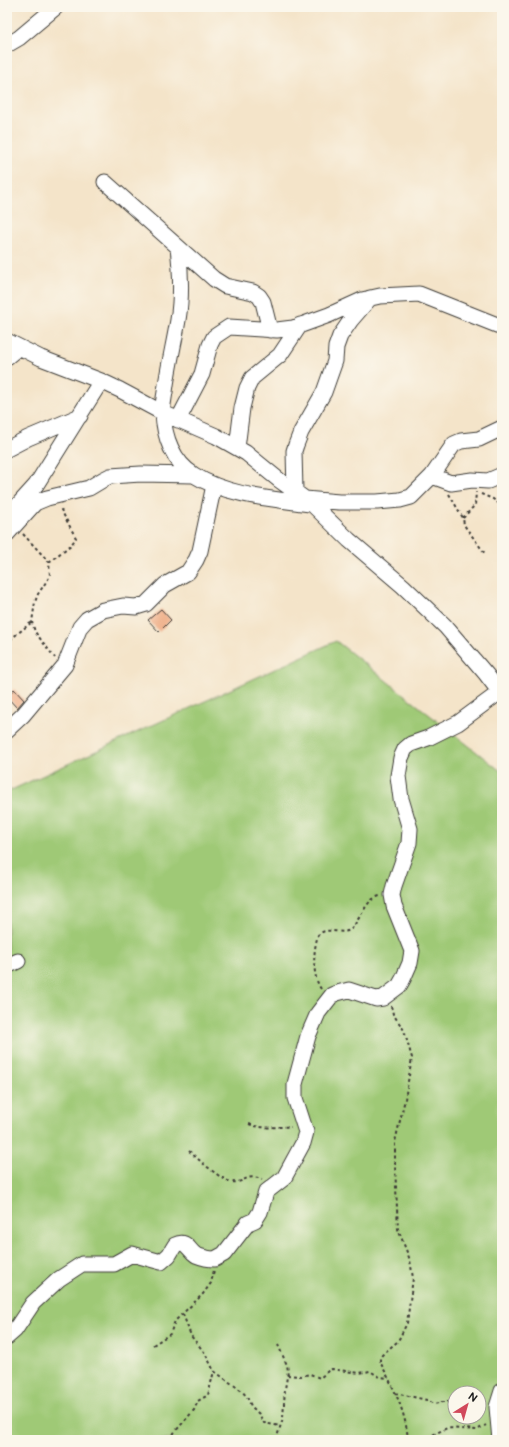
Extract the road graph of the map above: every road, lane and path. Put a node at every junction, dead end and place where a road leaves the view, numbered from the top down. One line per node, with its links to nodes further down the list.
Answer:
1 (56, 7): 2 (street)
2 (7, 45)
3 (105, 182): 4 (street)
4 (178, 248): 8 (street); 11 (street)
5 (371, 298): 6 (street); 7 (street); 23 (street)
6 (300, 326): 8 (street); 15 (street)
7 (502, 327)
8 (270, 330): 13 (street)
9 (11, 349): 10 (street)
10 (101, 381): 11 (street); 12 (street)
11 (163, 412): 13 (street); 17 (street)
12 (80, 416): 16 (street); 26 (street)
13 (178, 420): 15 (street)
14 (502, 428): 19 (street)
15 (236, 448): 23 (street)
16 (7, 449)
17 (193, 475): 20 (street); 22 (street)
18 (502, 475): 21 (street)
19 (439, 479): 21 (street); 23 (street); 25 (path)
20 (214, 485): 23 (street); 31 (street)
21 (476, 486): 24 (path); 25 (path)
22 (53, 497): 26 (street); 28 (path)
23 (304, 498): 32 (street)
24 (502, 506)
25 (462, 518): 27 (path)
26 (10, 526): 28 (path)
27 (486, 555)
28 (49, 562): 29 (path)
29 (32, 622): 30 (path); 31 (path)
30 (7, 645)
31 (63, 668): 33 (street)
32 (501, 694): 34 (street)
33 (7, 730)
34 (394, 886): 35 (street); 36 (path)
35 (390, 993): 36 (street); 48 (path)
36 (329, 999): 38 (street)
37 (249, 1124): 38 (path)
38 (304, 1127): 40 (street)
39 (189, 1151): 40 (path)
40 (276, 1184): 41 (street)
41 (215, 1259): 42 (path); 43 (street)
42 (183, 1314): 44 (path); 46 (path)
43 (7, 1336)
44 (153, 1345)
45 (278, 1345): 47 (path)
46 (214, 1371): 53 (path); 54 (path)
47 (287, 1375): 48 (path); 53 (path)
48 (389, 1378): 50 (path)
49 (502, 1391): 52 (street)
50 (395, 1393): 51 (path); 56 (path)
51 (447, 1402)
52 (498, 1415): 57 (path); 58 (street)
53 (280, 1426): 55 (path)
54 (171, 1440)
55 (276, 1440)
56 (408, 1440)
57 (422, 1440)
58 (500, 1440)

